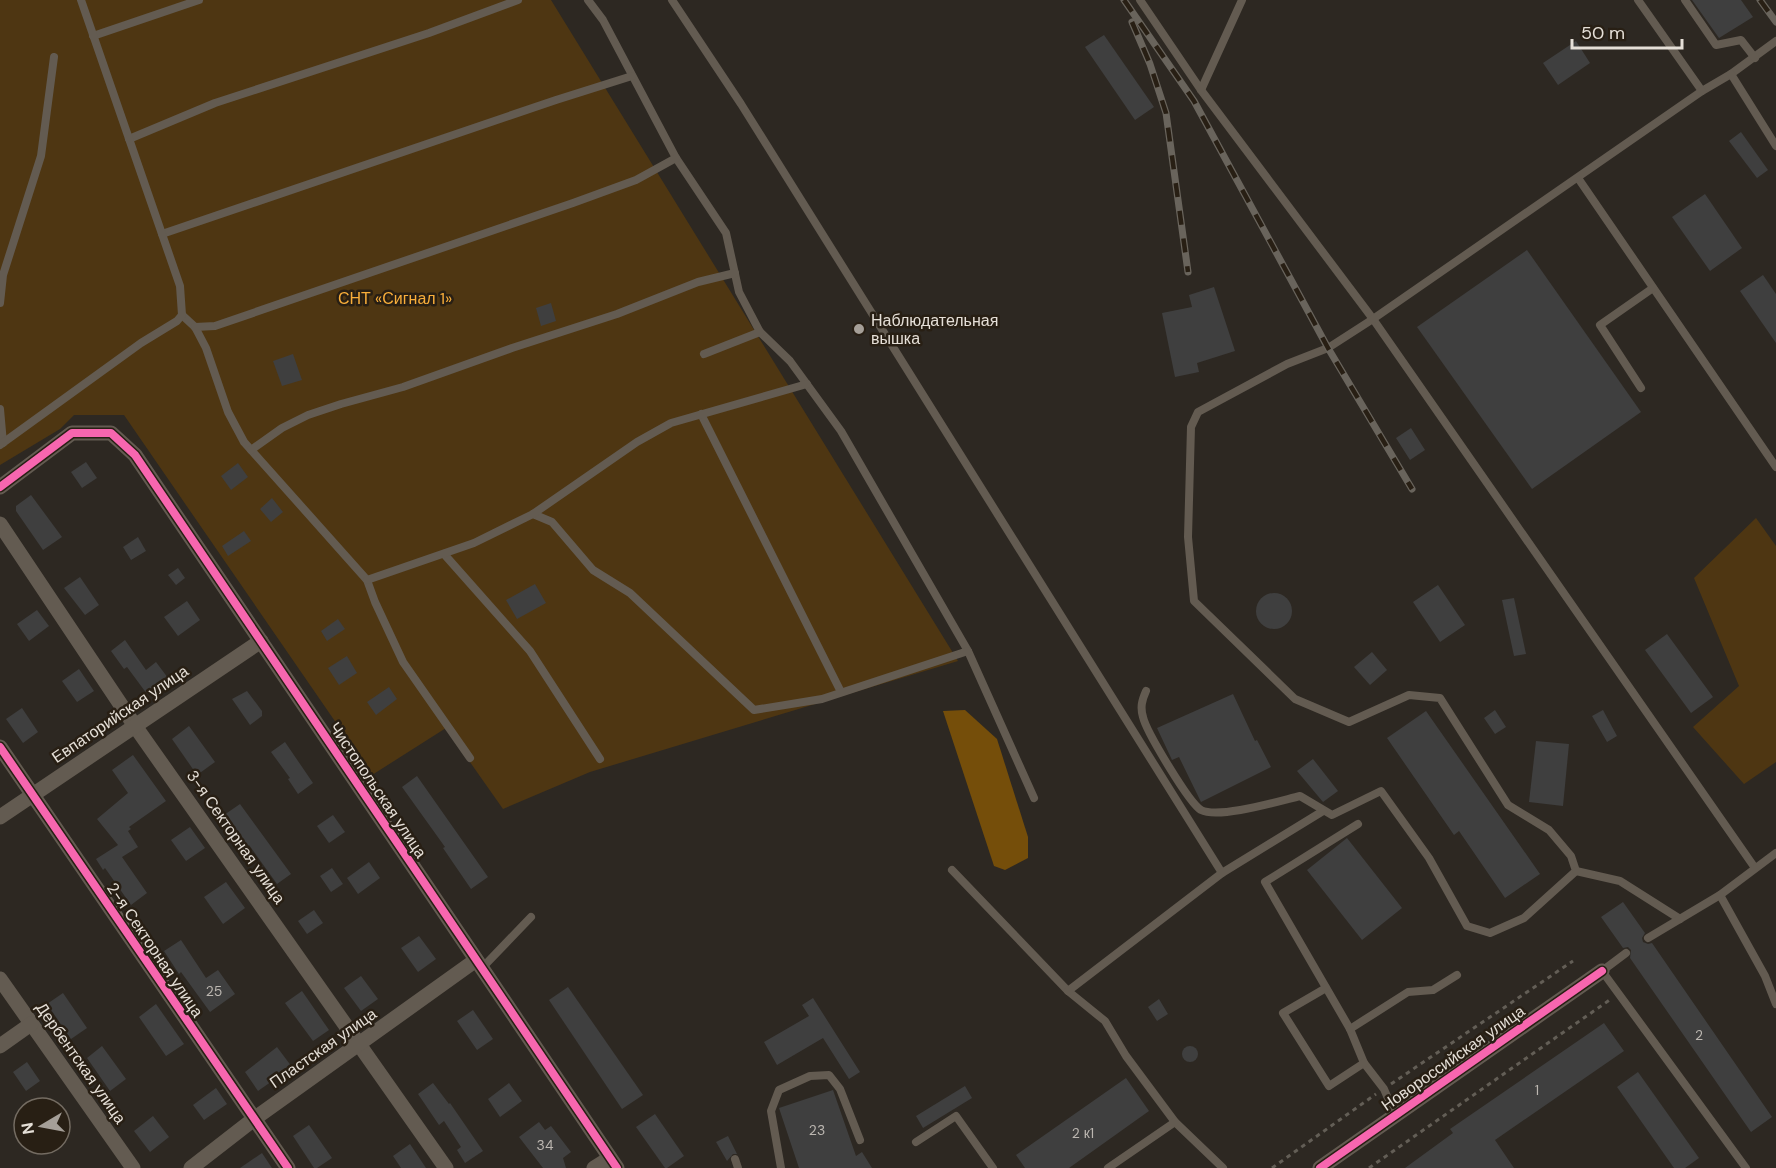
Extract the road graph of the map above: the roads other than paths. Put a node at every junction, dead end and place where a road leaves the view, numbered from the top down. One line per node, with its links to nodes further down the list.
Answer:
1 (81, 0): 10 (lane)
2 (200, 0): 10 (lane)
3 (518, 0): 18 (lane)
4 (588, 0): 15 (lane)
5 (672, 0): 60 (lane)
6 (1140, 0): 16 (lane)
7 (1242, 0): 16 (lane)
8 (1638, 0): 17 (lane)
9 (1685, 0): 13 (lane)
10 (93, 36): 18 (lane)
11 (1776, 41): 13 (lane)
12 (54, 57): 25 (lane)
13 (1755, 58): 14 (lane)
14 (1731, 74): 17 (lane); 19 (lane)
15 (632, 76): 20 (lane); 22 (lane)
16 (1201, 90): 27 (lane)
17 (1702, 91): 21 (lane)
18 (129, 139): 22 (lane)
19 (1776, 146)
20 (676, 158): 23 (lane); 28 (lane)
21 (1578, 177): 24 (lane); 27 (lane)
22 (162, 234): 26 (lane)
23 (735, 273): 29 (lane); 36 (lane)
24 (1653, 288): 32 (lane); 37 (lane)
25 (0, 303)
26 (182, 315): 28 (lane); 35 (lane)
27 (1373, 319): 57 (lane); 59 (lane)
28 (195, 327): 36 (lane)
29 (760, 332): 30 (lane); 31 (lane)
30 (704, 354)
31 (807, 384): 34 (lane); 44 (lane)
32 (1641, 387)
33 (0, 409): 35 (lane)
34 (701, 414): 39 (lane); 46 (lane)
35 (2, 444)
36 (251, 450): 42 (lane)
37 (1776, 467)
38 (0, 487): 43 (street, Чистопольская улица)
39 (533, 514): 41 (lane); 46 (lane)
40 (0, 524): 47 (street, 3-я Секторная улица)
41 (444, 554): 42 (lane); 50 (lane)
42 (367, 580): 49 (lane)
43 (261, 641): 47 (street, Евпаторийская улица); 66 (street, Чистопольская улица)
44 (969, 651): 46 (lane); 52 (lane)
45 (1146, 691): 53 (lane)
46 (841, 692)
47 (135, 726): 51 (street, Евпаторийская улица); 75 (street, 3-я Секторная улица)
48 (0, 747): 51 (street, 2-я Секторная улица)
49 (470, 758)
50 (600, 759)
51 (33, 795): 54 (street, Евпаторийская улица); 79 (street, 2-я Секторная улица)
52 (1034, 798)
53 (1323, 811): 59 (lane); 60 (lane)
54 (0, 817)
55 (1358, 824): 70 (lane)
56 (1776, 853): 57 (lane)
57 (1755, 868): 61 (lane)
58 (952, 870): 71 (lane)
59 (1576, 871): 63 (lane)
60 (1222, 873): 71 (lane)
61 (1720, 895): 63 (lane); 72 (lane)
62 (531, 917): 66 (lane)
63 (1680, 919): 64 (lane)
64 (1648, 938)
65 (1626, 953): 67 (lane)
66 (479, 964): 75 (street, Пластская улица); 84 (street, Чистопольская улица)
67 (1602, 971): 78 (street, Новороссийская улица); 96 (lane)
68 (1457, 975): 74 (lane)
69 (0, 979): 73 (street, Дербентская улица)
70 (1326, 988): 74 (lane); 77 (lane)
71 (1068, 991): 80 (lane)
72 (1776, 1004)
73 (31, 1024): 76 (street); 85 (street, Дербентская улица)
74 (1350, 1029): 77 (lane)
75 (360, 1045): 79 (street, Пластская улица); 88 (street, 3-я Секторная улица)
76 (0, 1046)
77 (1364, 1063): 78 (lane)
78 (1395, 1115): 95 (street, Новороссийская улица)
79 (254, 1119): 86 (street, Пластская улица); 87 (street, 2-я Секторная улица)
80 (1175, 1122): 93 (lane); 94 (lane)
81 (860, 1140): 91 (lane)
82 (916, 1142): 92 (lane)
83 (735, 1159): 90 (lane)
84 (614, 1163): 89 (street)
85 (133, 1168)
86 (191, 1168)
87 (288, 1168)
88 (446, 1168)
89 (594, 1168)
90 (738, 1168)
91 (781, 1168)
92 (993, 1168)
93 (1108, 1168)
94 (1223, 1168)
95 (1320, 1168)
96 (1746, 1168)

